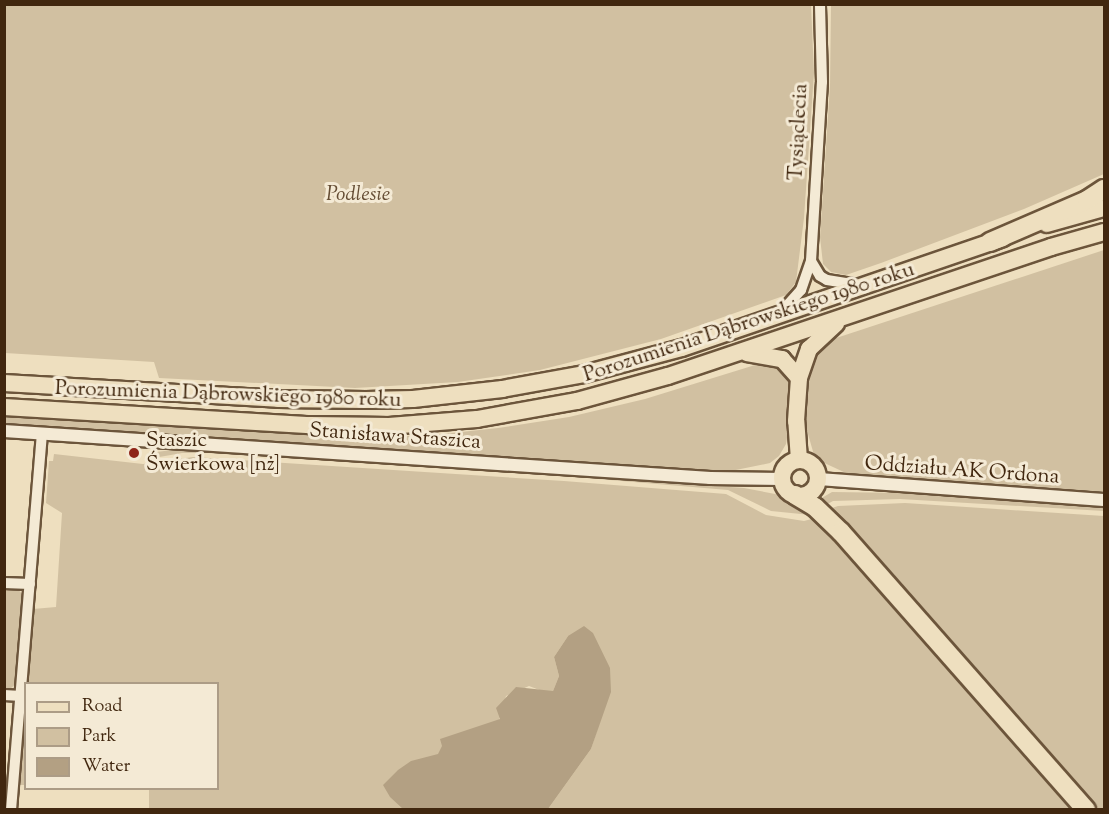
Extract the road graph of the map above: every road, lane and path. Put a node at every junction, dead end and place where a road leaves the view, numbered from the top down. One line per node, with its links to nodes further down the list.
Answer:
1 (820, 4): 6 (street, Tysiąclecia)
2 (1104, 189): 5 (highway)
3 (1104, 208): 5 (main road, Porozumienia Dąbrowskiego 1980 roku)
4 (1104, 232): 9 (main road, Porozumienia Dąbrowskiego 1980 roku)
5 (990, 242): 7 (main road, Porozumienia Dąbrowskiego 1980 roku)
6 (811, 261): 7 (street); 8 (street, Tysiąclecia)
7 (862, 285): 8 (main road, Porozumienia Dąbrowskiego 1980 roku)
8 (779, 314): 12 (main road, Porozumienia Dąbrowskiego 1980 roku)
9 (842, 318): 10 (main road, Porozumienia Dąbrowskiego 1980 roku); 11 (main road)
10 (743, 352): 11 (main road); 13 (main road, Porozumienia Dąbrowskiego 1980 roku)
11 (799, 378): 16 (main road)
12 (4, 383)
13 (4, 407)
14 (4, 431): 15 (street, Stanisława Staszica)
15 (42, 433): 17 (street, Stanisława Staszica); 22 (street)
16 (799, 460): 17 (main road); 18 (main road)
17 (782, 479): 19 (main road)
18 (818, 479): 19 (main road); 20 (street, Oddziału AK Ordona)
19 (795, 495): 26 (highway)
20 (1104, 500)
21 (4, 583): 22 (street)
22 (30, 584): 24 (street)
23 (4, 695): 24 (street)
24 (21, 696): 25 (street)
25 (11, 810)
26 (1086, 810)

